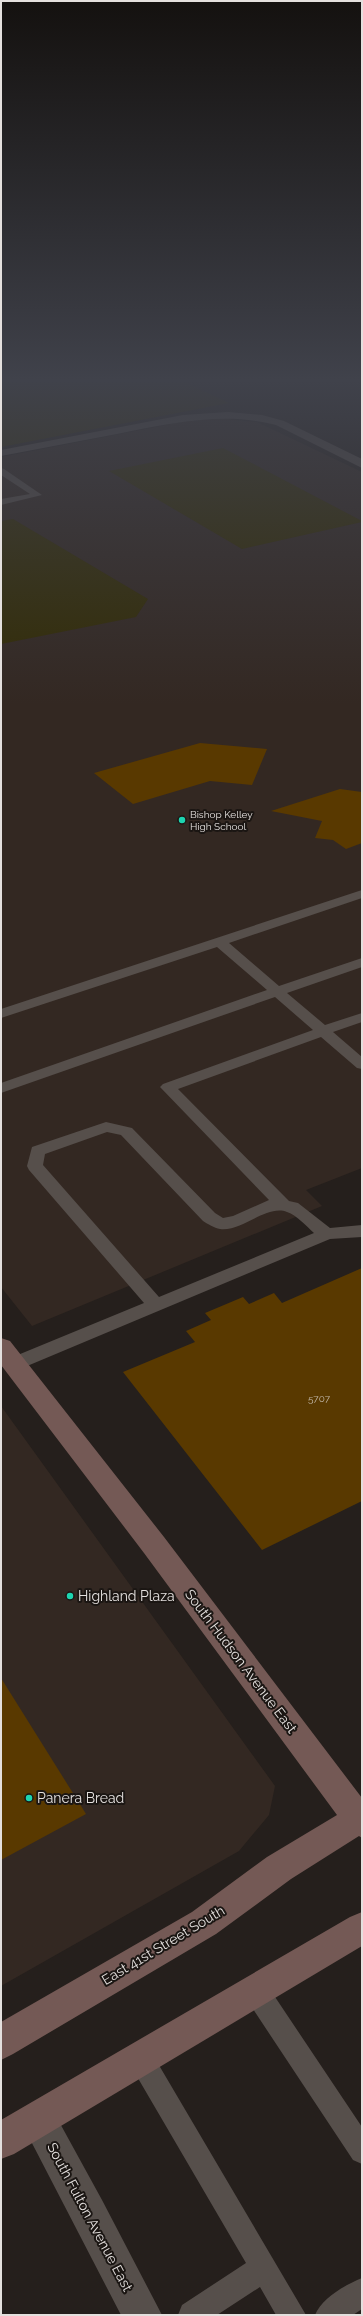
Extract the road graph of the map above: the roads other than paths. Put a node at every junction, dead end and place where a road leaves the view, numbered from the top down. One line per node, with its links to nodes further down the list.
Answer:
1 (27, 488): 2 (lane)
2 (1, 502)
3 (362, 894): 4 (lane)
4 (219, 941): 6 (lane); 7 (lane)
5 (362, 962): 6 (lane)
6 (276, 992): 9 (lane); 11 (lane)
7 (1, 1014)
8 (362, 1017): 9 (lane)
9 (323, 1031): 10 (lane); 12 (lane)
10 (362, 1065)
11 (1, 1088)
12 (284, 1206): 14 (lane); 15 (lane)
13 (360, 1228): 14 (lane)
14 (327, 1234): 15 (lane)
15 (156, 1305): 16 (lane)
16 (7, 1356): 17 (main road, South Hudson Avenue East)
17 (361, 1820): 20 (main road, East 41st Street South)
18 (362, 1928): 19 (main road)
19 (256, 1991): 21 (main road); 24 (lane)
20 (1, 2042)
21 (141, 2059): 22 (main road); 25 (lane)
22 (38, 2120): 23 (main road); 27 (street, South Fulton Avenue East)
23 (1, 2141)
24 (362, 2151)
25 (264, 2268): 28 (lane); 29 (lane)
26 (362, 2292): 30 (lane)
27 (142, 2315)
28 (192, 2315)
29 (292, 2315)
30 (329, 2315)

